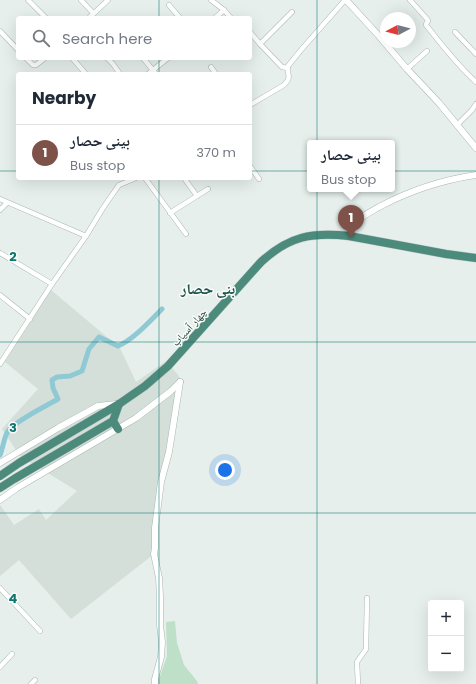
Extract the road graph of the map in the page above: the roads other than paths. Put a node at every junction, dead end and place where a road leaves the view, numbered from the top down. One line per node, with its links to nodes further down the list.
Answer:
1 (28, 0): 11 (street)
2 (81, 0): 10 (street)
3 (108, 0): 10 (street)
4 (211, 0): 8 (street)
5 (346, 0): 30 (street); 31 (street)
6 (410, 0): 36 (street)
7 (168, 5): 13 (street)
8 (224, 10): 14 (street); 15 (street)
9 (292, 12): 19 (street)
10 (93, 13): 12 (street)
11 (44, 16)
12 (90, 16)
13 (178, 16)
14 (217, 16)
15 (229, 16)
16 (0, 31): 20 (street)
17 (455, 32): 22 (street)
18 (252, 34): 19 (street)
19 (260, 44): 30 (street)
20 (16, 48)
21 (427, 51): 31 (street)
22 (476, 54)
23 (28, 60): 24 (street)
24 (42, 60)
25 (74, 60): 32 (street)
26 (109, 60): 33 (street)
27 (145, 60): 34 (street)
28 (166, 60): 34 (street)
29 (211, 67): 35 (street)
30 (287, 68): 37 (street)
31 (406, 69): 39 (street)
32 (84, 72)
33 (119, 72)
34 (154, 72)
35 (215, 72)
36 (476, 82)
37 (252, 104)
38 (476, 104): 39 (street)
39 (456, 125): 40 (street)
40 (476, 148)
41 (252, 169): 43 (street)
42 (476, 175): 55 (street)
43 (258, 179)
44 (132, 180): 54 (street)
45 (146, 180): 52 (street)
46 (185, 180): 48 (street)
47 (208, 189): 48 (street)
48 (196, 196): 52 (street)
49 (0, 199): 50 (street)
50 (7, 203): 51 (street); 54 (street)
51 (0, 210)
52 (170, 213): 53 (street)
53 (186, 234)
54 (86, 236): 58 (street)
55 (348, 236): 57 (highway, چهار آسیاب); 62 (highway, چهار آسیاب)
56 (0, 253): 58 (street)
57 (476, 258)
58 (52, 284): 60 (street)
59 (0, 295): 60 (street)
60 (30, 319): 61 (street)
61 (0, 364)
62 (119, 404): 63 (highway); 65 (street); 66 (highway, چهار آسیاب)
63 (113, 421): 64 (highway); 67 (highway)
64 (118, 429): 68 (street); 76 (street)
65 (0, 463)
66 (0, 476)
67 (0, 488)
68 (0, 500)
69 (0, 588): 71 (street)
70 (367, 598): 77 (street)
71 (40, 631)
72 (12, 654): 73 (street)
73 (0, 667)
74 (35, 680): 75 (street)
75 (31, 684)
76 (155, 684)
77 (358, 684)

